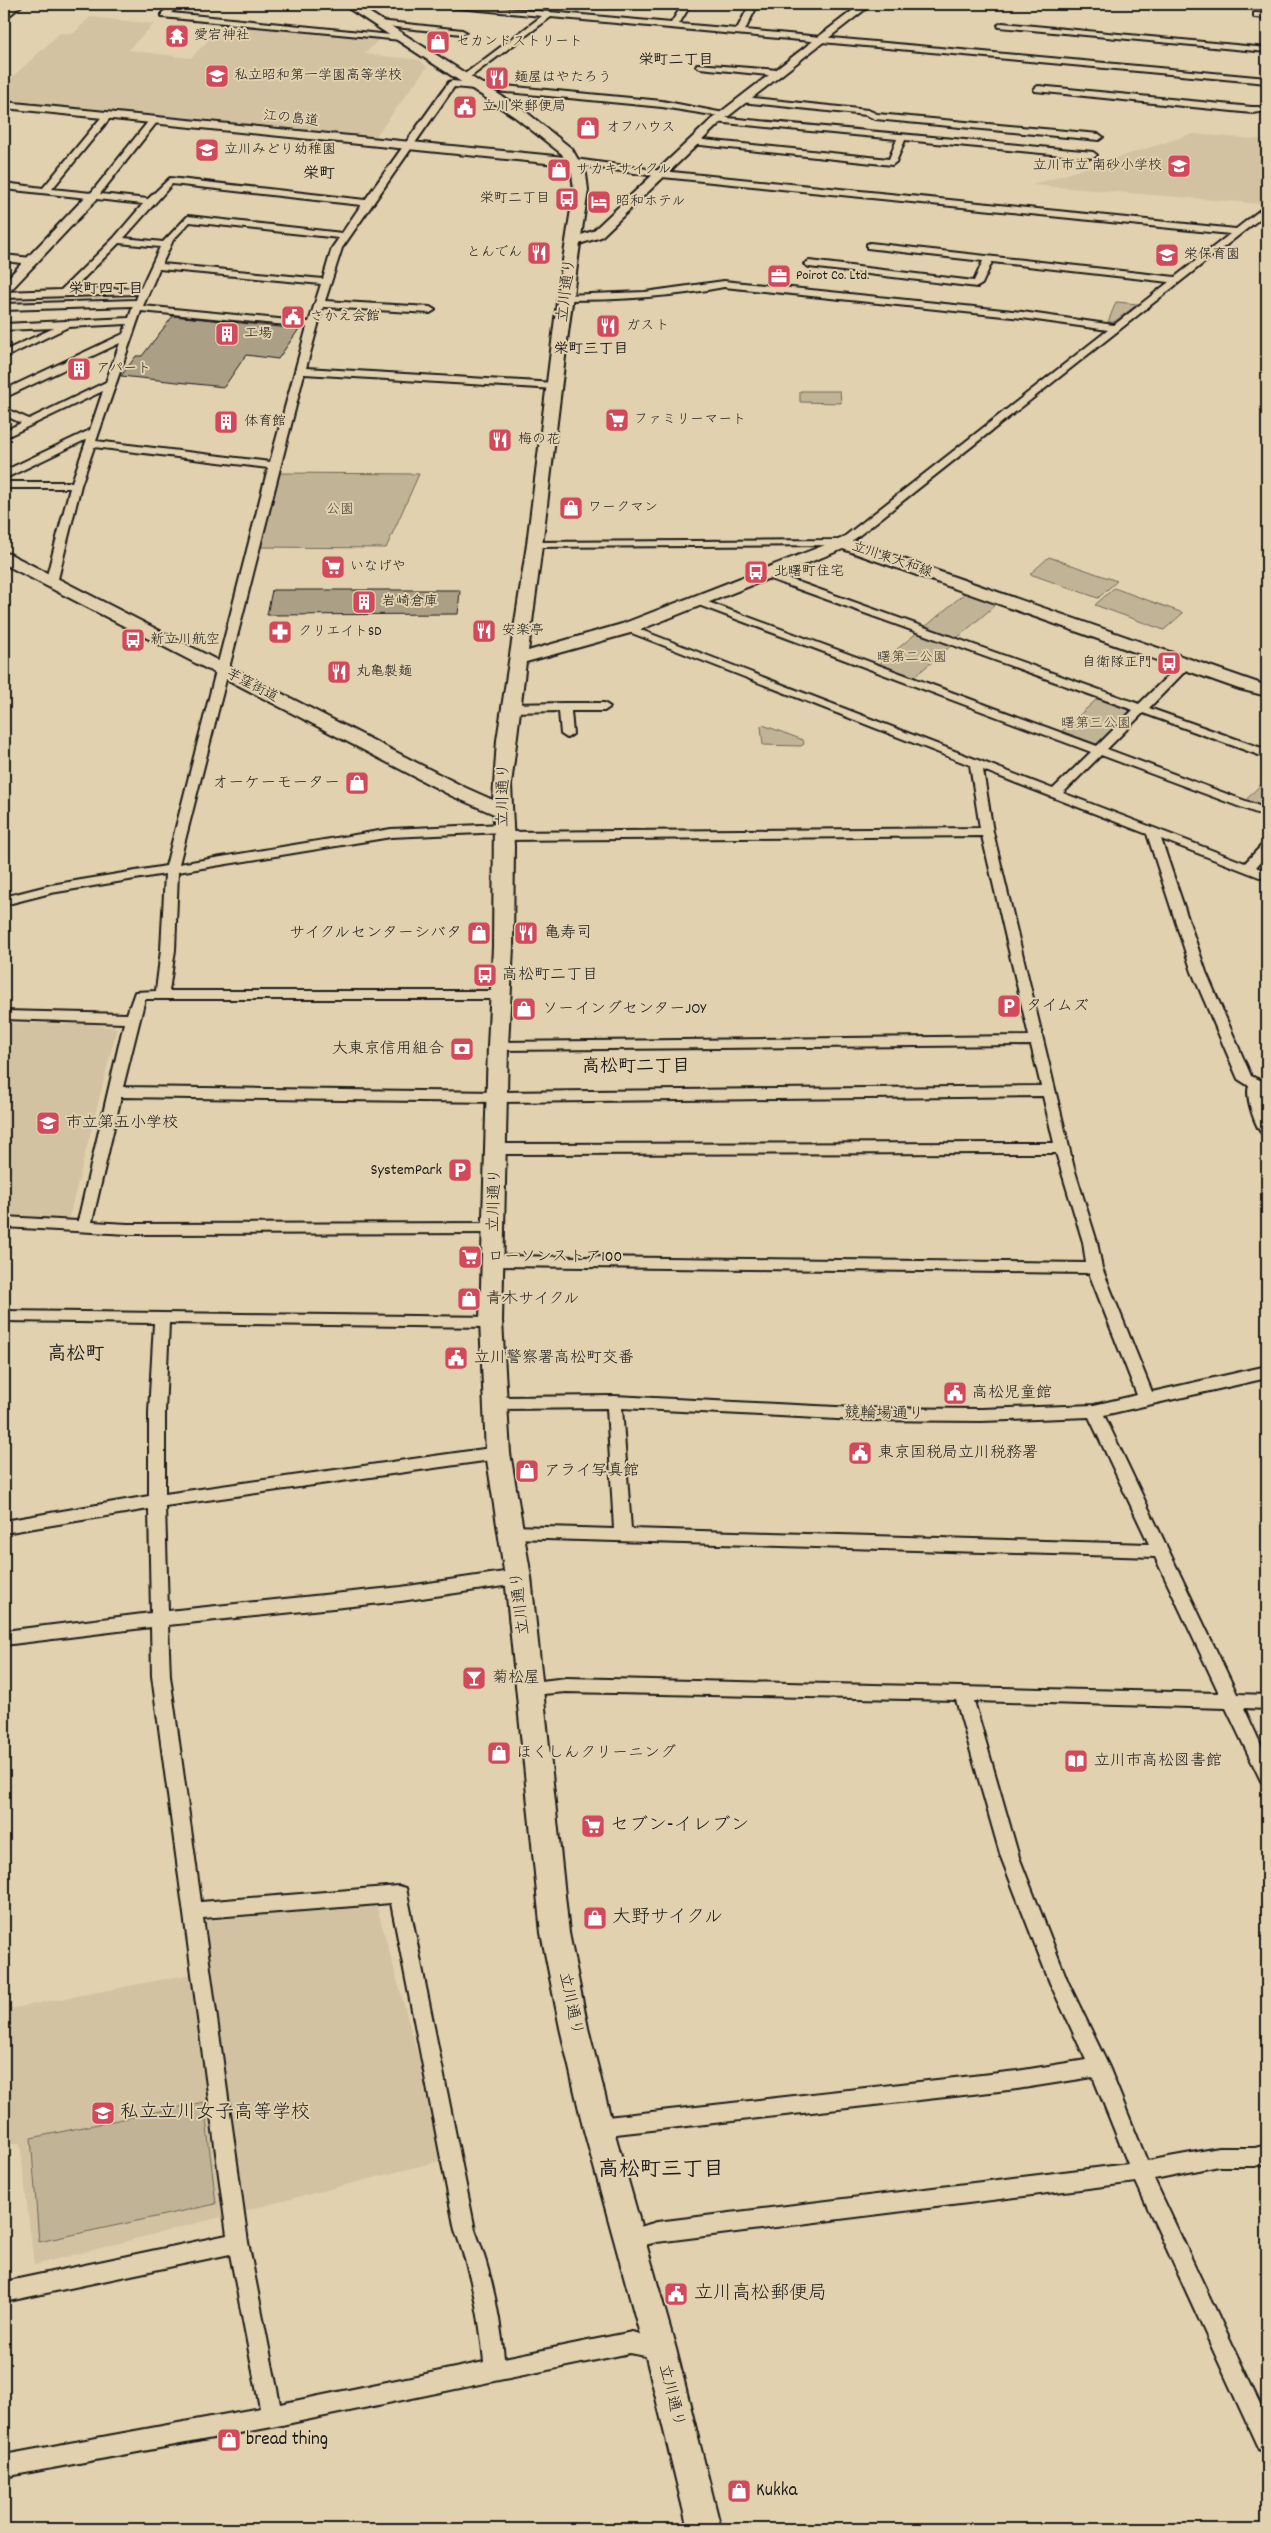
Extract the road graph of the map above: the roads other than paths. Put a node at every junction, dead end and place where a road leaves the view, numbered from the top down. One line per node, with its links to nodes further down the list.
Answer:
1 (19, 4): 13 (street)
2 (176, 4): 19 (street)
3 (348, 4): 14 (main road)
4 (438, 4): 9 (street)
5 (687, 4): 16 (street)
6 (754, 4): 18 (street)
7 (821, 4): 8 (street)
8 (864, 6): 20 (street)
9 (503, 7): 10 (street)
10 (548, 14): 16 (street); 24 (street)
11 (1257, 15): 12 (street)
12 (1267, 16)
13 (4, 18)
14 (379, 23): 17 (street); 19 (main road)
15 (1002, 26): 21 (street)
16 (673, 27): 18 (street)
17 (462, 32)
18 (740, 32): 20 (street)
19 (401, 38): 24 (main road)
20 (822, 40): 23 (street); 25 (street)
21 (1267, 50)
22 (700, 66): 23 (street)
23 (778, 73): 28 (street)
24 (465, 78): 26 (main road)
25 (1267, 81)
26 (479, 87): 32 (street); 37 (street); 39 (main road)
27 (1038, 89): 29 (street)
28 (744, 100): 32 (street); 34 (street)
29 (1267, 104)
30 (4, 106): 31 (street, 江の島道)
31 (108, 116): 33 (street, 江の島道); 42 (street)
32 (721, 117): 35 (street); 36 (street)
33 (154, 120): 37 (street, 江の島道); 43 (street)
34 (1099, 137)
35 (902, 138): 36 (street); 38 (street)
36 (694, 142): 40 (street)
37 (407, 147): 39 (street, 江の島道); 45 (street)
38 (1093, 155)
39 (575, 162): 40 (street); 50 (main road, 立川通り)
40 (662, 174): 47 (street); 50 (street)
41 (4, 186): 42 (street)
42 (45, 191): 43 (street)
43 (93, 196): 44 (street); 55 (street)
44 (150, 202): 45 (street); 49 (street)
45 (367, 202): 48 (street)
46 (1267, 209): 47 (street)
47 (1238, 232): 58 (street)
48 (344, 236): 51 (street); 60 (street)
49 (117, 240): 51 (street); 64 (street)
50 (573, 242): 65 (main road, 立川通り)
51 (167, 245): 57 (street)
52 (870, 246): 54 (street)
53 (4, 258): 55 (street)
54 (988, 260): 58 (street); 59 (street)
55 (31, 261): 61 (street)
56 (809, 264): 59 (street)
57 (157, 266): 60 (street); 62 (street)
58 (1177, 280): 75 (street)
59 (874, 281): 66 (street)
60 (328, 282): 67 (street)
61 (4, 289)
62 (144, 291): 64 (street); 68 (street)
63 (4, 295): 64 (street)
64 (62, 295)
65 (566, 297): 66 (street); 80 (main road, 立川通り)
66 (864, 299): 75 (street)
67 (320, 304): 70 (street); 73 (street)
68 (140, 305): 69 (street); 71 (street); 73 (street)
69 (4, 307)
70 (430, 310)
71 (133, 321): 72 (street); 76 (street)
72 (69, 324): 74 (street); 77 (street)
73 (313, 325): 78 (street)
74 (4, 327)
75 (1117, 328): 91 (street)
76 (127, 336): 79 (street); 81 (street)
77 (4, 355)
78 (302, 371): 80 (street); 87 (street)
79 (110, 384): 83 (street); 84 (street)
80 (555, 386): 92 (main road, 立川通り)
81 (4, 394)
82 (4, 411): 83 (street)
83 (29, 423): 85 (street)
84 (93, 432): 86 (street); 88 (street)
85 (4, 435)
86 (91, 444): 87 (street); 90 (street)
87 (274, 466): 100 (street)
88 (4, 475)
89 (4, 485): 90 (street)
90 (76, 485): 95 (street)
91 (843, 543): 92 (street); 94 (main road, 立川東大和線); 99 (main road, 立川東大和線)
92 (535, 544): 98 (main road, 立川通り)
93 (4, 558): 95 (main road, 芋窪街道)
94 (766, 574): 96 (main road, 立川東大和線); 105 (street)
95 (51, 583): 100 (main road, 芋窪街道)
96 (697, 601): 97 (main road, 立川東大和線); 107 (street)
97 (628, 628): 98 (main road, 立川東大和線); 109 (street)
98 (518, 659): 104 (main road, 立川通り)
99 (1186, 664): 101 (main road, 立川東大和線); 105 (street)
100 (223, 671): 112 (main road, 芋窪街道); 116 (street)
101 (1267, 691)
102 (565, 707): 103 (street); 104 (street); 106 (street)
103 (604, 707)
104 (511, 708): 112 (main road, 立川通り)
105 (1139, 710): 107 (street); 108 (street)
106 (567, 734)
107 (1099, 750): 110 (street); 111 (street)
108 (1267, 754)
109 (975, 761): 110 (street); 114 (street)
110 (1056, 793): 113 (street)
111 (1267, 814)
112 (503, 825): 114 (street); 116 (street); 120 (main road, 立川通り)
113 (1152, 830): 117 (street); 125 (street)
114 (987, 832): 123 (street)
115 (1267, 847): 117 (street)
116 (172, 868): 118 (street); 119 (street)
117 (1258, 872)
118 (4, 901)
119 (162, 995): 120 (street); 122 (street)
120 (501, 995): 124 (main road, 立川通り)
121 (4, 1016): 122 (street)
122 (132, 1018): 127 (street)
123 (1038, 1040): 124 (street); 126 (street)
124 (498, 1046): 128 (main road, 立川通り)
125 (1263, 1085): 129 (street)
126 (1050, 1091): 128 (street); 130 (street)
127 (115, 1092): 128 (street); 133 (street)
128 (497, 1097): 131 (main road, 立川通り)
129 (1267, 1132)
130 (1063, 1148): 131 (street); 136 (street)
131 (497, 1149): 134 (main road, 立川通り)
132 (4, 1222): 133 (street)
133 (84, 1226): 134 (street)
134 (494, 1228): 135 (main road, 立川通り)
135 (493, 1261): 136 (street); 139 (main road, 立川通り)
136 (1094, 1268): 141 (street)
137 (4, 1316): 138 (street)
138 (162, 1319): 139 (street); 146 (street)
139 (491, 1321): 143 (main road, 立川通り)
140 (1267, 1372): 141 (street, 競輪場通り)
141 (1147, 1400): 144 (street, 競輪場通り)
142 (614, 1402): 143 (street, 競輪場通り); 144 (street, 競輪場通り); 149 (street)
143 (496, 1403): 145 (main road, 立川通り)
144 (1094, 1410): 150 (street)
145 (498, 1452): 146 (street); 148 (main road, 立川通り)
146 (157, 1501): 147 (street); 152 (street)
147 (4, 1527)
148 (512, 1532): 149 (street); 151 (main road, 立川通り)
149 (622, 1535): 150 (street)
150 (1160, 1551): 156 (street)
151 (518, 1577): 152 (street); 154 (main road, 立川通り)
152 (160, 1618): 153 (street); 159 (street)
153 (4, 1638)
154 (531, 1688): 155 (street); 161 (main road, 立川通り)
155 (963, 1694): 156 (street); 160 (street)
156 (1232, 1701): 157 (street); 158 (street)
157 (1267, 1702)
158 (1267, 1776)
159 (192, 1911): 165 (street); 168 (street)
160 (1099, 2067): 161 (street); 163 (street)
161 (598, 2127): 164 (main road, 立川通り)
162 (1267, 2154): 163 (street)
163 (1141, 2172): 164 (street); 170 (street)
164 (629, 2239): 167 (main road, 立川通り)
165 (238, 2242): 166 (street); 169 (street)
166 (4, 2292)
167 (660, 2349): 168 (street); 172 (main road, 立川通り)
168 (495, 2370): 169 (street)
169 (272, 2416): 171 (street)
170 (1267, 2442)
171 (4, 2466)
172 (705, 2529)

